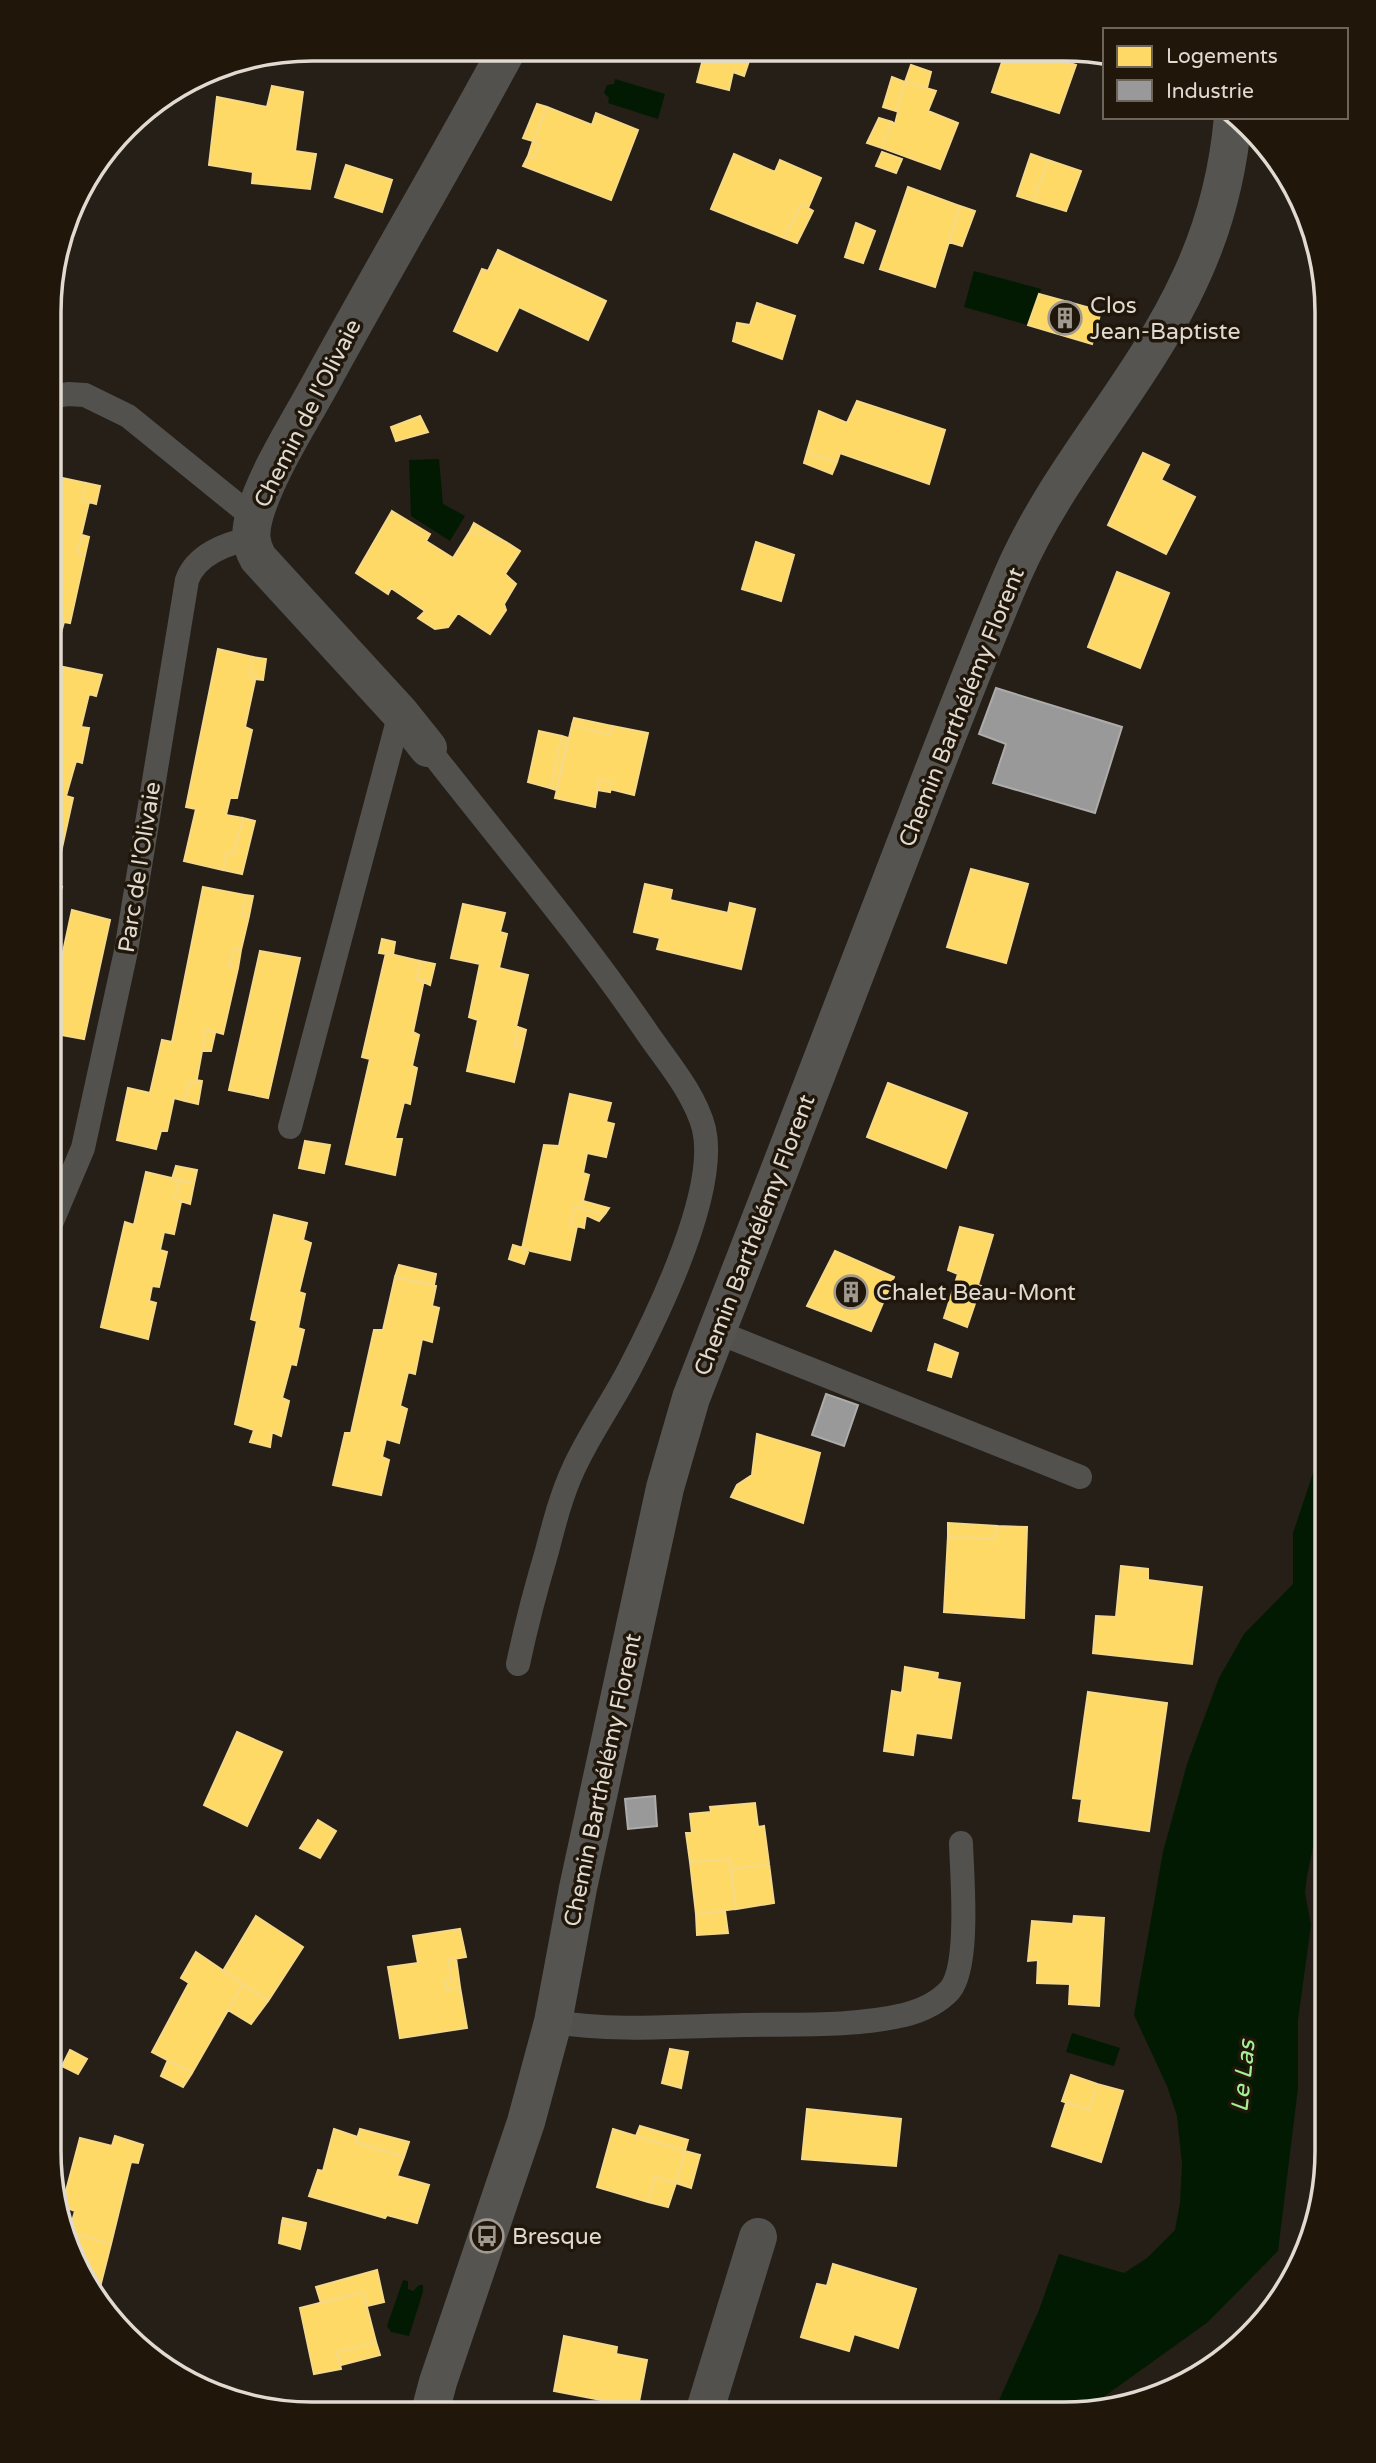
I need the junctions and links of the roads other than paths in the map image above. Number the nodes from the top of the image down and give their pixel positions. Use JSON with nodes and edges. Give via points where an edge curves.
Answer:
{"nodes":[{"id":1,"x":501,"y":61,"type":"edge"},
{"id":2,"x":1232,"y":126,"type":"edge"},
{"id":3,"x":61,"y":395,"type":"edge"},
{"id":4,"x":253,"y":527,"type":"junction"},
{"id":5,"x":400,"y":713,"type":"junction"},
{"id":6,"x":428,"y":748,"type":"joint"},
{"id":7,"x":290,"y":1127,"type":"dead end"},
{"id":8,"x":61,"y":1200,"type":"edge"},
{"id":9,"x":717,"y":1332,"type":"junction"},
{"id":10,"x":1080,"y":1477,"type":"dead end"},
{"id":11,"x":518,"y":1664,"type":"dead end"},
{"id":12,"x":961,"y":1843,"type":"dead end"},
{"id":13,"x":553,"y":2022,"type":"junction"},
{"id":14,"x":758,"y":2236,"type":"dead end"},
{"id":15,"x":433,"y":2402,"type":"edge"},
{"id":16,"x":707,"y":2402,"type":"edge"}],
"edges":[{"from":1,"to":4,"type":"street","name":"Chemin de l'Olivaie","via":[[272,474]]},
{"from":2,"to":9,"type":"street","name":"Chemin Barthélémy Florent","via":[[1219,199],[1194,270],[1152,348],[1053,499],[1013,574]]},
{"from":3,"to":4,"type":"lane","via":[[85,395],[128,416],[244,510]]},
{"from":4,"to":5,"type":"street","name":"Chemin de l'Olivaie","via":[[258,558]]},
{"from":4,"to":8,"type":"lane","name":"Parc de l'Olivaie","via":[[197,562],[187,580],[124,963],[83,1148]]},
{"from":5,"to":6,"type":"street","name":"Chemin de l'Olivaie"},
{"from":5,"to":7,"type":"lane"},
{"from":6,"to":11,"type":"lane","via":[[600,965],[683,1085],[704,1129],[707,1153],[699,1202],[682,1254],[629,1369],[572,1472]]},
{"from":9,"to":10,"type":"lane"},
{"from":9,"to":13,"type":"street","name":"Chemin Barthélémy Florent","via":[[691,1398],[665,1488]]},
{"from":12,"to":13,"type":"lane","via":[[960,1967],[950,1989],[923,2008],[843,2023],[601,2028]]},
{"from":13,"to":15,"type":"street","name":"Chemin Barthélémy Florent","via":[[526,2122]]},
{"from":14,"to":16,"type":"street"}]}
